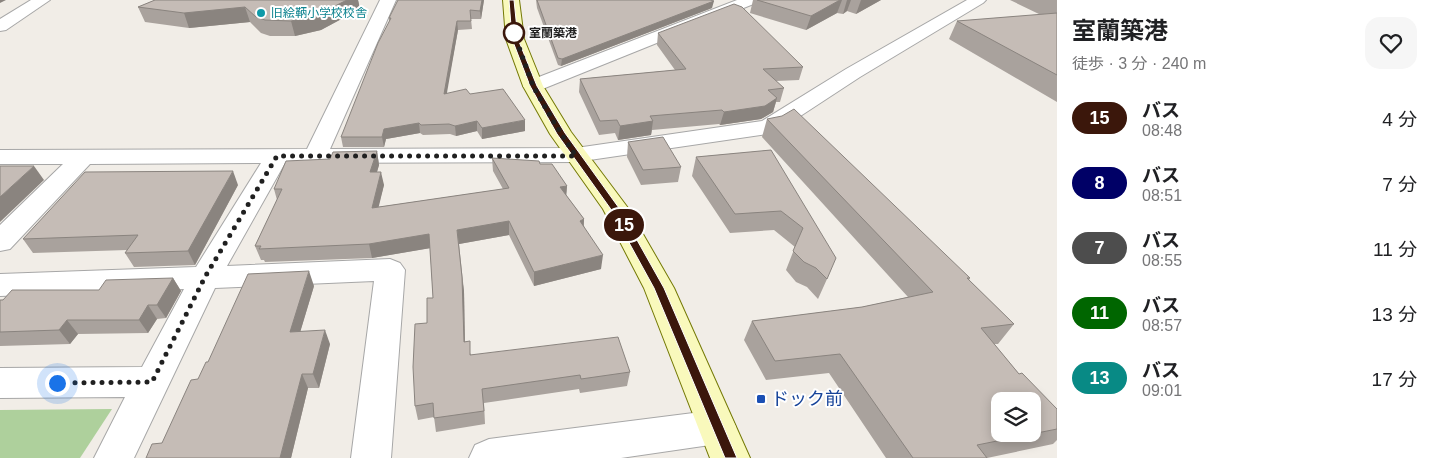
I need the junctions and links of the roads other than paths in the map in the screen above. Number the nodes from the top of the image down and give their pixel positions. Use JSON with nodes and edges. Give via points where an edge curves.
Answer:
{"nodes":[{"id":1,"x":42,"y":0,"type":"edge"},
{"id":2,"x":388,"y":0,"type":"edge"},
{"id":3,"x":512,"y":0,"type":"edge"},
{"id":4,"x":751,"y":0,"type":"edge"},
{"id":5,"x":978,"y":0,"type":"edge"},
{"id":6,"x":0,"y":26,"type":"edge"},
{"id":7,"x":533,"y":86,"type":"junction"},
{"id":8,"x":0,"y":156,"type":"edge"},
{"id":9,"x":84,"y":156,"type":"junction"},
{"id":10,"x":277,"y":156,"type":"junction"},
{"id":11,"x":576,"y":156,"type":"junction"},
{"id":12,"x":315,"y":157,"type":"junction"},
{"id":13,"x":0,"y":242,"type":"edge"},
{"id":14,"x":205,"y":277,"type":"junction"},
{"id":15,"x":0,"y":285,"type":"edge"},
{"id":16,"x":152,"y":382,"type":"junction"},
{"id":17,"x":0,"y":383,"type":"edge"},
{"id":18,"x":724,"y":442,"type":"edge"},
{"id":19,"x":114,"y":458,"type":"edge"},
{"id":20,"x":371,"y":458,"type":"edge"},
{"id":21,"x":490,"y":458,"type":"edge"}],
"edges":[{"from":1,"to":6,"type":"street"},
{"from":2,"to":12,"type":"street"},
{"from":3,"to":7,"type":"main road","via":[[515,39]]},
{"from":4,"to":7,"type":"street"},
{"from":5,"to":11,"type":"street","via":[[768,127]]},
{"from":7,"to":11,"type":"main road"},
{"from":8,"to":9,"type":"street"},
{"from":9,"to":10,"type":"street"},
{"from":9,"to":13,"type":"street"},
{"from":10,"to":12,"type":"street"},
{"from":10,"to":14,"type":"street"},
{"from":11,"to":12,"type":"street"},
{"from":11,"to":18,"type":"main road","via":[[615,208],[659,288]]},
{"from":14,"to":15,"type":"street"},
{"from":14,"to":16,"type":"street"},
{"from":14,"to":20,"type":"street","via":[[390,270]]},
{"from":16,"to":17,"type":"street"},
{"from":16,"to":19,"type":"street"},
{"from":18,"to":21,"type":"street"}]}
